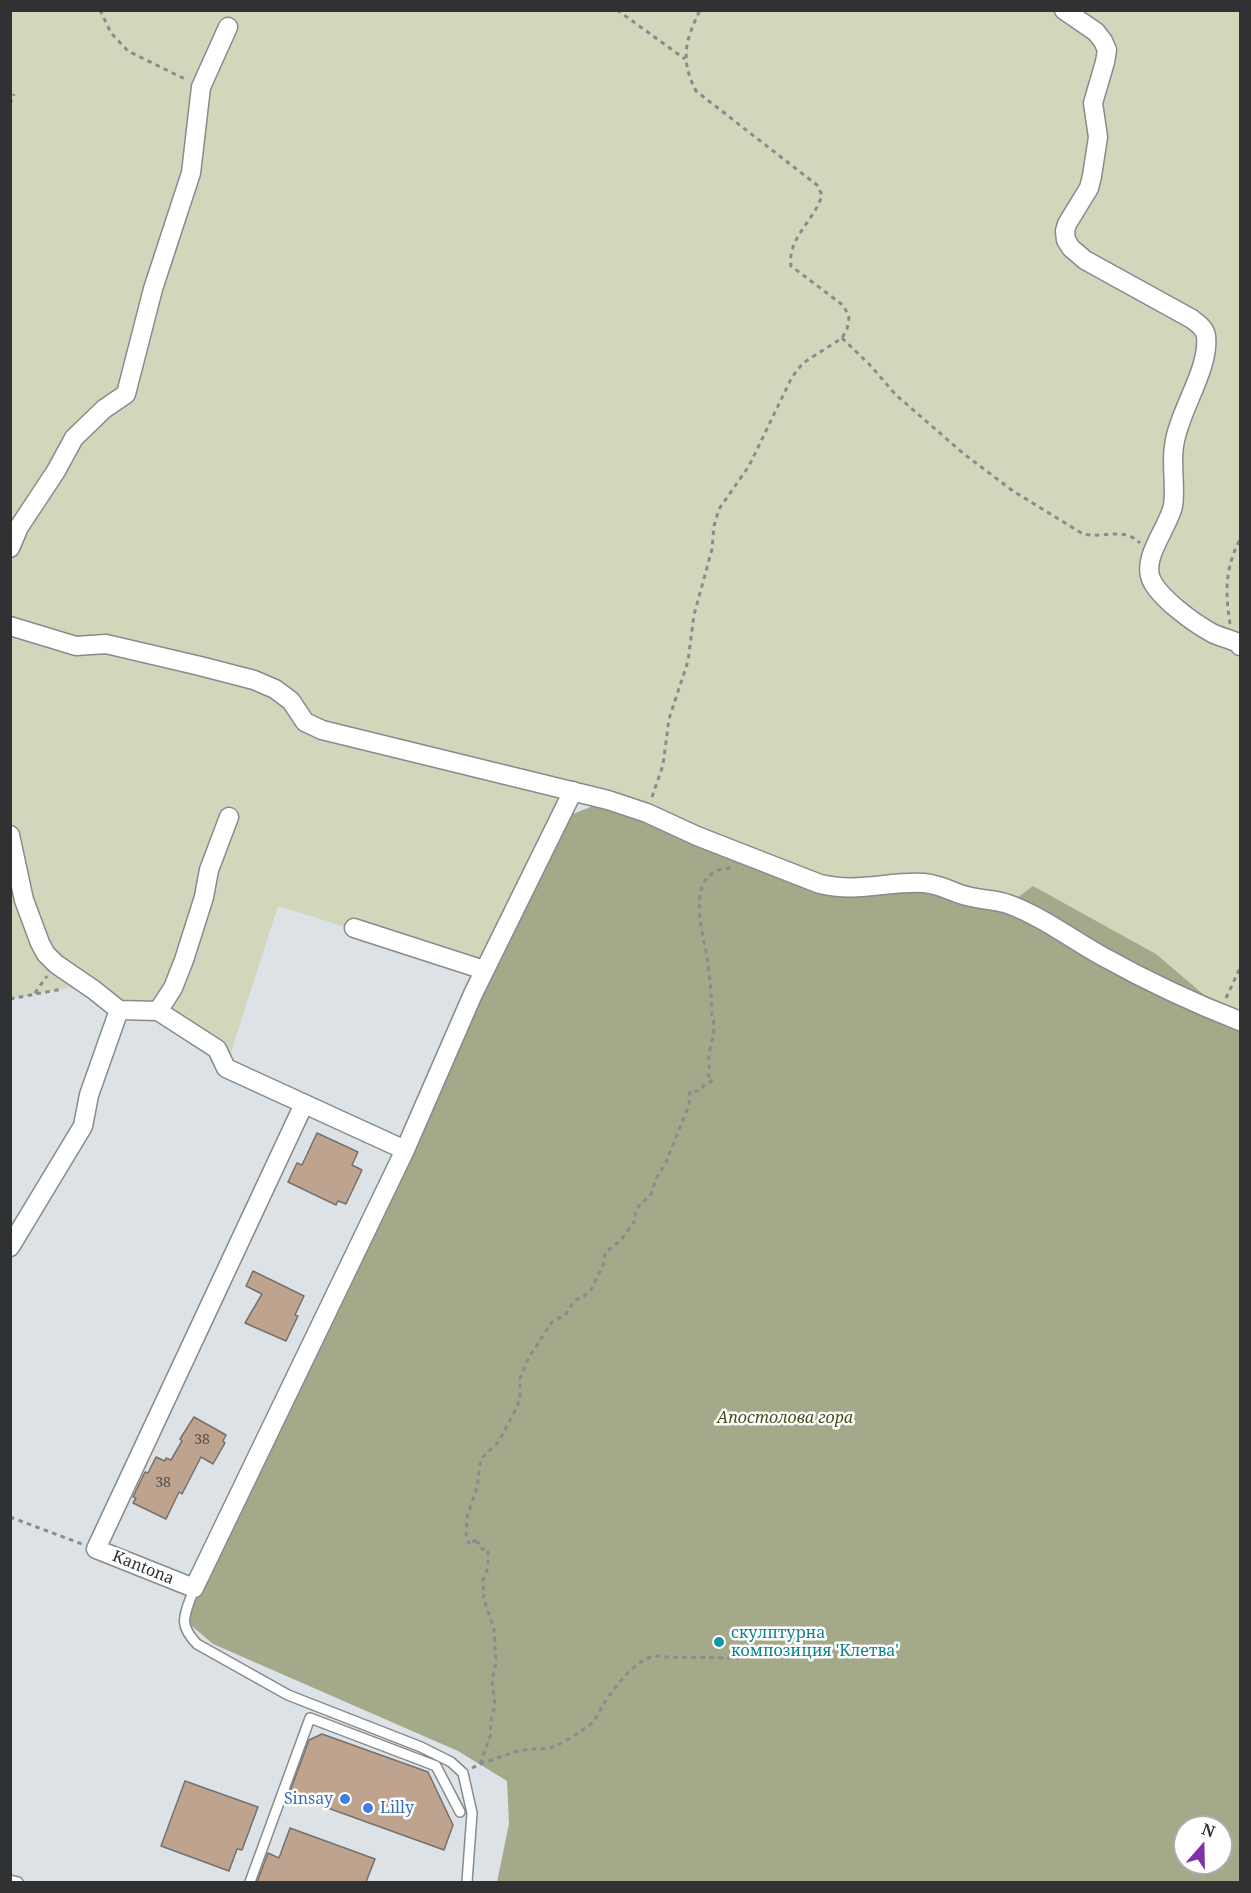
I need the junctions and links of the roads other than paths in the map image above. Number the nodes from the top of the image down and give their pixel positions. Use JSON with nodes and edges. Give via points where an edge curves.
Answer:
{"nodes":[{"id":1,"x":1064,"y":10,"type":"edge"},
{"id":2,"x":228,"y":27,"type":"dead end"},
{"id":3,"x":10,"y":548,"type":"edge"},
{"id":4,"x":10,"y":626,"type":"edge"},
{"id":5,"x":1237,"y":644,"type":"edge"},
{"id":6,"x":573,"y":791,"type":"junction"},
{"id":7,"x":229,"y":817,"type":"dead end"},
{"id":8,"x":10,"y":835,"type":"edge"},
{"id":9,"x":354,"y":928,"type":"dead end"},
{"id":10,"x":484,"y":970,"type":"junction"},
{"id":11,"x":119,"y":1010,"type":"junction"},
{"id":12,"x":158,"y":1011,"type":"junction"},
{"id":13,"x":1240,"y":1022,"type":"edge"},
{"id":14,"x":304,"y":1104,"type":"junction"},
{"id":15,"x":405,"y":1150,"type":"junction"},
{"id":16,"x":10,"y":1247,"type":"edge"},
{"id":17,"x":194,"y":1588,"type":"junction"},
{"id":18,"x":460,"y":1812,"type":"dead end"},
{"id":19,"x":10,"y":1880,"type":"edge"},
{"id":20,"x":18,"y":1882,"type":"edge"},
{"id":21,"x":250,"y":1882,"type":"edge"},
{"id":22,"x":467,"y":1882,"type":"edge"}],
"edges":[{"from":1,"to":5,"type":"street","via":[[1096,32],[1107,50],[1093,103],[1098,137],[1092,176],[1067,225],[1066,240],[1085,260],[1192,319],[1206,336],[1199,373],[1174,445],[1173,504],[1151,555],[1150,578],[1160,592],[1195,622]]},
{"from":2,"to":3,"type":"street","via":[[201,87],[191,173],[153,289],[126,394],[74,438]]},
{"from":4,"to":6,"type":"street","via":[[76,646],[106,644],[254,680],[275,689],[291,701],[305,722],[322,730]]},
{"from":6,"to":10,"type":"street","name":"Kantona"},
{"from":6,"to":13,"type":"street","via":[[646,813],[820,884],[838,888],[925,883],[1009,904],[1102,956]]},
{"from":7,"to":12,"type":"street","via":[[209,870],[184,960]]},
{"from":8,"to":11,"type":"street","via":[[24,900],[46,954]]},
{"from":9,"to":10,"type":"street"},
{"from":10,"to":15,"type":"street","name":"Kantona"},
{"from":11,"to":12,"type":"street"},
{"from":11,"to":16,"type":"street","via":[[88,1095],[83,1126]]},
{"from":12,"to":14,"type":"street","via":[[217,1049],[226,1068]]},
{"from":14,"to":15,"type":"street"},
{"from":14,"to":17,"type":"street","name":"Kantona","via":[[96,1549]]},
{"from":15,"to":17,"type":"street","name":"Kantona"},
{"from":17,"to":22,"type":"lane","via":[[183,1621],[188,1635],[197,1644],[288,1695],[421,1747],[451,1762],[463,1773],[472,1813]]},
{"from":18,"to":21,"type":"lane","via":[[436,1766],[310,1718]]},
{"from":19,"to":20,"type":"lane"}]}
